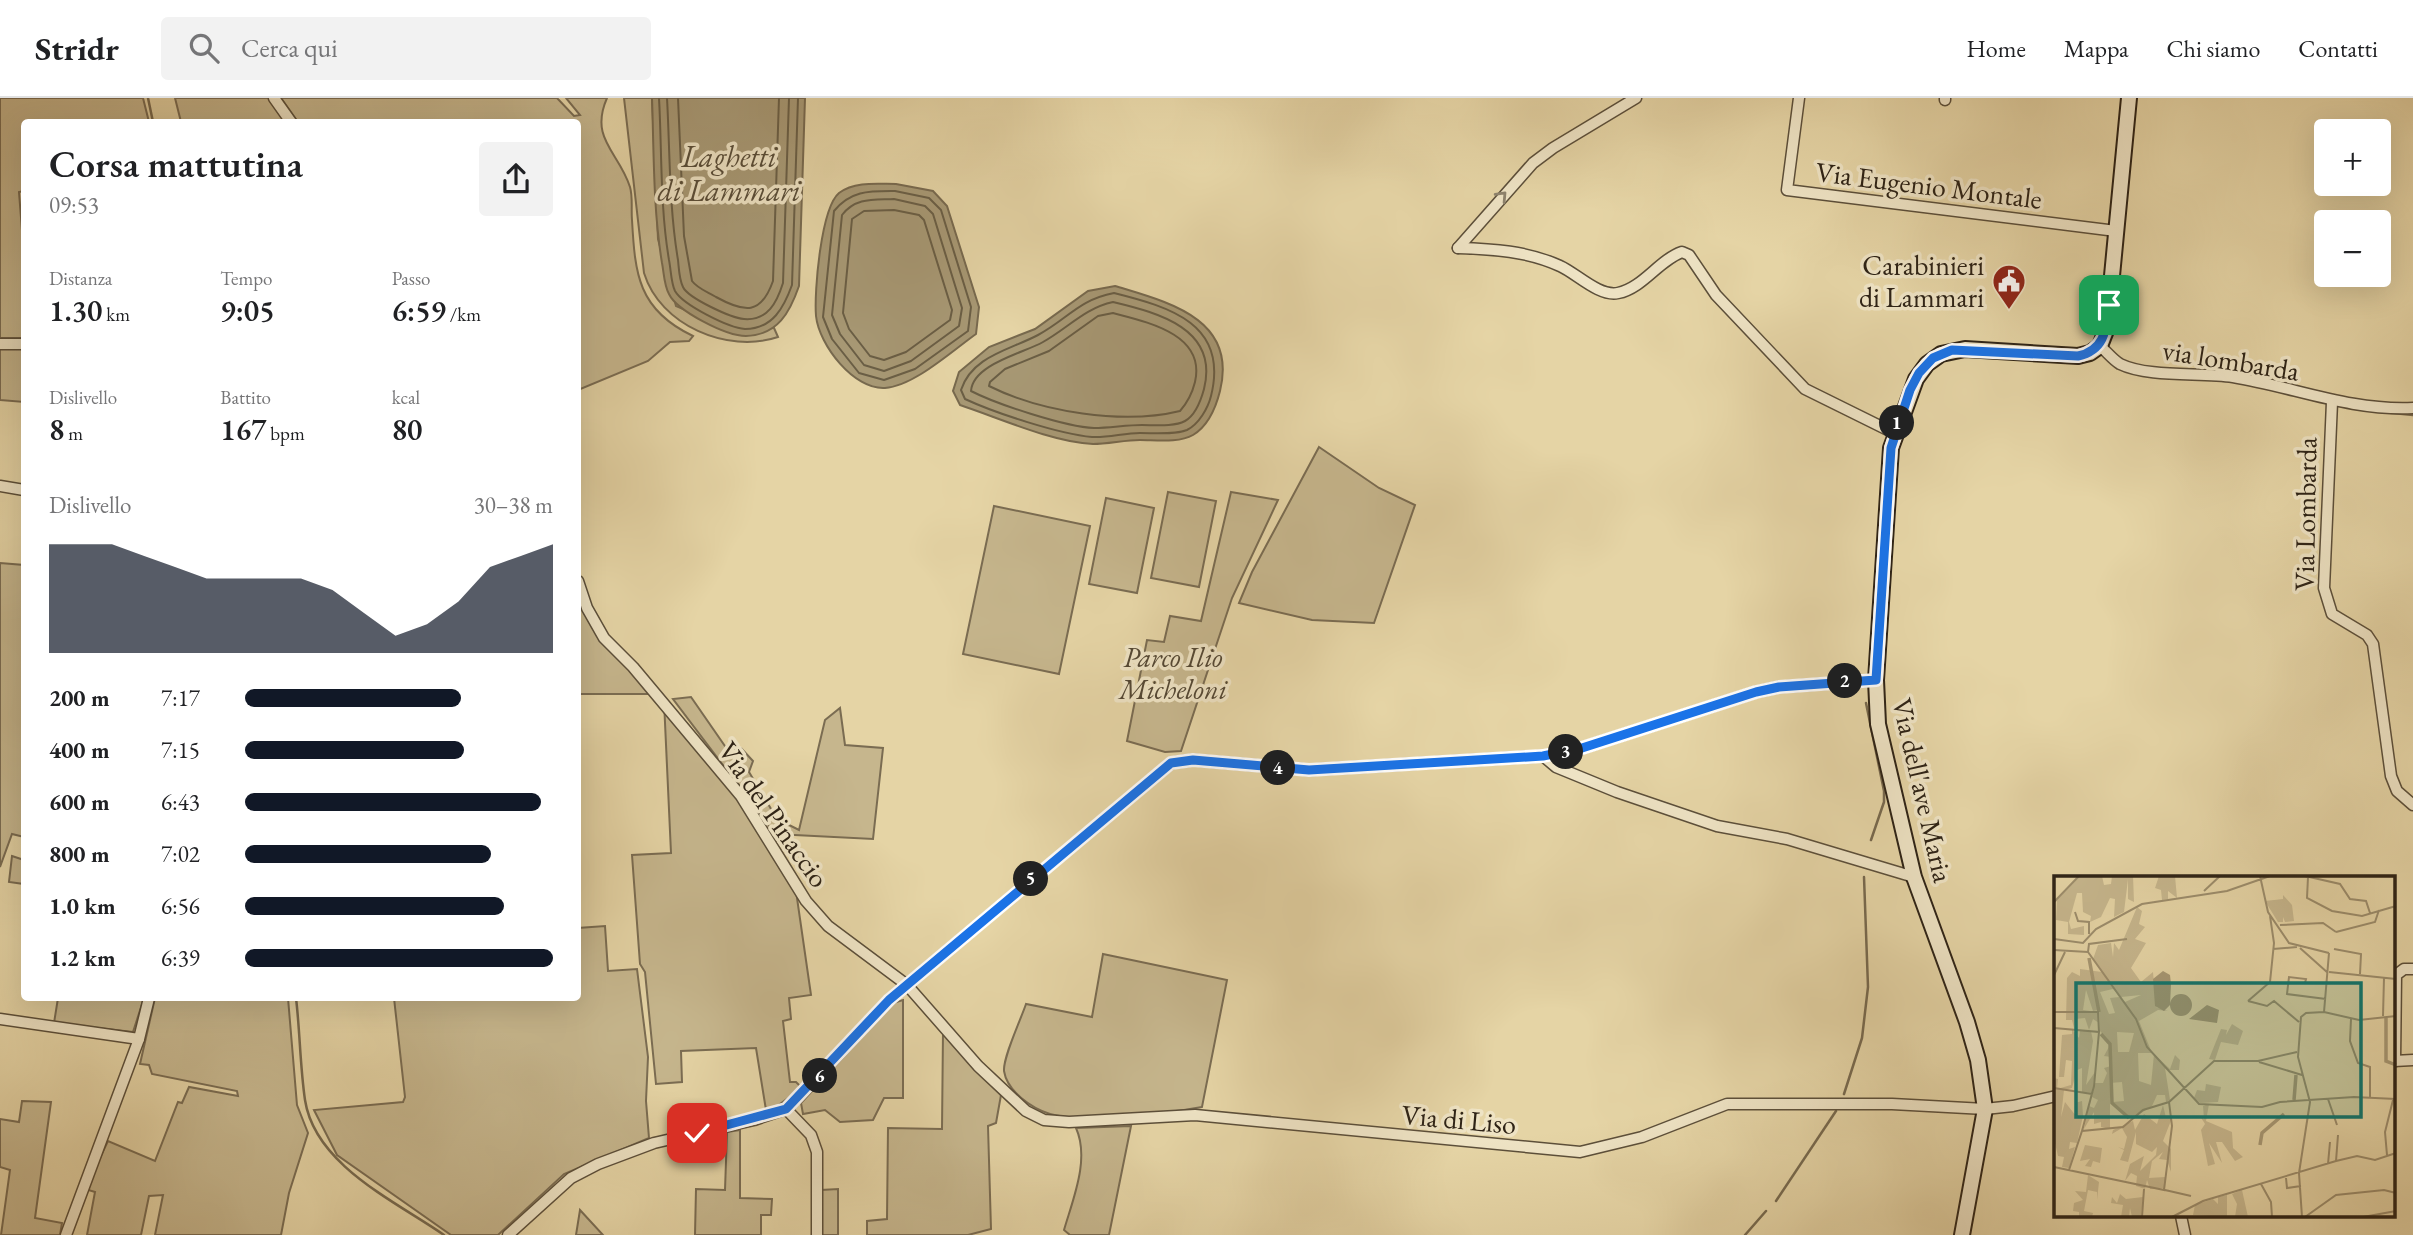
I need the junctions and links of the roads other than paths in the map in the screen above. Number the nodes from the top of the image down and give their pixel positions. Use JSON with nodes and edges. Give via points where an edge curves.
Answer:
{"nodes":[{"id":1,"x":274,"y":98,"type":"edge"},
{"id":2,"x":1636,"y":98,"type":"edge"},
{"id":3,"x":1798,"y":98,"type":"edge"},
{"id":4,"x":2129,"y":98,"type":"edge"},
{"id":5,"x":289,"y":119,"type":"edge"},
{"id":6,"x":2116,"y":231,"type":"junction"},
{"id":7,"x":0,"y":344,"type":"edge"},
{"id":8,"x":21,"y":344,"type":"edge"},
{"id":9,"x":2100,"y":346,"type":"junction"},
{"id":10,"x":2332,"y":402,"type":"junction"},
{"id":11,"x":2413,"y":408,"type":"edge"},
{"id":12,"x":1894,"y":433,"type":"junction"},
{"id":13,"x":0,"y":486,"type":"edge"},
{"id":14,"x":21,"y":490,"type":"edge"},
{"id":15,"x":581,"y":590,"type":"edge"},
{"id":16,"x":1876,"y":680,"type":"junction"},
{"id":17,"x":1543,"y":756,"type":"junction"},
{"id":18,"x":2413,"y":805,"type":"edge"},
{"id":19,"x":1914,"y":877,"type":"junction"},
{"id":20,"x":2413,"y":969,"type":"edge"},
{"id":21,"x":2396,"y":975,"type":"edge"},
{"id":22,"x":906,"y":985,"type":"junction"},
{"id":23,"x":148,"y":1001,"type":"edge"},
{"id":24,"x":0,"y":1019,"type":"edge"},
{"id":25,"x":139,"y":1040,"type":"junction"},
{"id":26,"x":2054,"y":1097,"type":"edge"},
{"id":27,"x":786,"y":1109,"type":"junction"},
{"id":28,"x":1985,"y":1109,"type":"junction"},
{"id":29,"x":2181,"y":1218,"type":"edge"},
{"id":30,"x":66,"y":1235,"type":"edge"},
{"id":31,"x":508,"y":1235,"type":"edge"},
{"id":32,"x":817,"y":1235,"type":"edge"},
{"id":33,"x":1962,"y":1235,"type":"edge"},
{"id":34,"x":2185,"y":1235,"type":"edge"}],
"edges":[{"from":1,"to":5,"type":"street"},
{"from":12,"to":2,"type":"street","one_way":true,"via":[[1805,389],[1682,252],[1618,293],[1606,292],[1547,262],[1502,250],[1458,248],[1533,163]]},
{"from":3,"to":6,"type":"street","name":"Via Eugenio Montale","via":[[1787,190]]},
{"from":4,"to":6,"type":"street"},
{"from":6,"to":9,"type":"street","via":[[2107,328]]},
{"from":7,"to":8,"type":"street"},
{"from":9,"to":10,"type":"street","name":"via lombarda","via":[[2120,363],[2231,377]]},
{"from":9,"to":12,"type":"street","name":"Via dell'ave Maria","via":[[2078,356],[1965,349],[1941,354],[1919,373]]},
{"from":10,"to":11,"type":"street","name":"via lombarda"},
{"from":10,"to":18,"type":"street","name":"Via Lombarda","via":[[2323,588],[2332,614],[2367,635],[2373,644],[2391,776],[2397,791]]},
{"from":12,"to":16,"type":"street","name":"Via dell'ave Maria"},
{"from":13,"to":14,"type":"street"},
{"from":15,"to":22,"type":"street","name":"Via del Pinaccio","via":[[604,638],[741,796],[806,901],[828,926]]},
{"from":16,"to":17,"type":"street","via":[[1756,692],[1582,748]]},
{"from":16,"to":19,"type":"street","name":"Via dell'ave Maria","via":[[1883,749]]},
{"from":17,"to":19,"type":"street","via":[[1556,767],[1617,792],[1717,826],[1787,839]]},
{"from":17,"to":22,"type":"street","via":[[1309,770],[1185,760],[1161,768]]},
{"from":19,"to":28,"type":"street","name":"Via dell'ave Maria","via":[[1968,1022]]},
{"from":20,"to":21,"type":"street"},
{"from":22,"to":27,"type":"street"},
{"from":22,"to":28,"type":"street","name":"Via di Liso","via":[[1010,1098],[1044,1120],[1195,1115],[1580,1152],[1642,1137],[1727,1104]]},
{"from":23,"to":25,"type":"street"},
{"from":24,"to":25,"type":"street"},
{"from":25,"to":30,"type":"street"},
{"from":26,"to":28,"type":"street","name":"Via di Liso"},
{"from":27,"to":31,"type":"street","via":[[654,1143],[598,1164],[571,1178]]},
{"from":27,"to":32,"type":"street","via":[[811,1135],[817,1152]]},
{"from":28,"to":33,"type":"street","name":"Via dell'ave Maria"},
{"from":29,"to":34,"type":"street"}]}
